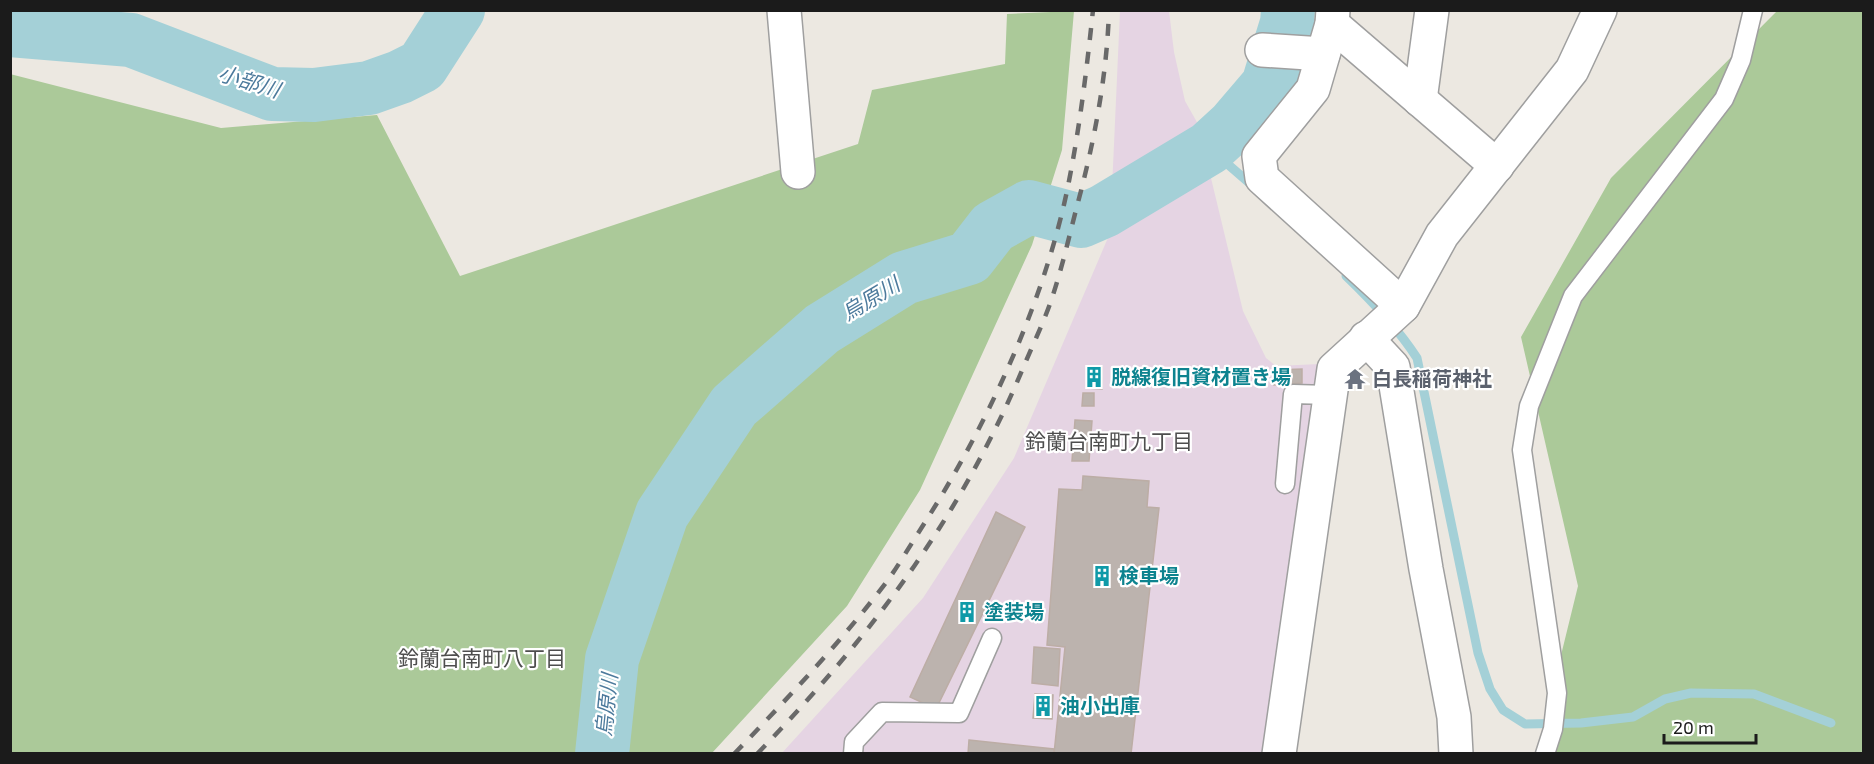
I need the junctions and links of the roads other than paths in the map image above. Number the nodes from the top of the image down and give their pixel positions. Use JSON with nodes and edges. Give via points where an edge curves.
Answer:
{"nodes":[{"id":1,"x":784,"y":10,"type":"edge"},
{"id":2,"x":1432,"y":10,"type":"edge"},
{"id":3,"x":1600,"y":10,"type":"edge"},
{"id":4,"x":1753,"y":10,"type":"edge"},
{"id":5,"x":1325,"y":35,"type":"edge"},
{"id":6,"x":1262,"y":50,"type":"dead end"},
{"id":7,"x":1420,"y":100,"type":"junction"},
{"id":8,"x":1497,"y":165,"type":"junction"},
{"id":9,"x":798,"y":172,"type":"dead end"},
{"id":10,"x":1403,"y":306,"type":"junction"},
{"id":11,"x":1366,"y":338,"type":"junction"},
{"id":12,"x":1330,"y":395,"type":"junction"},
{"id":13,"x":1285,"y":484,"type":"dead end"},
{"id":14,"x":992,"y":638,"type":"dead end"},
{"id":15,"x":852,"y":753,"type":"edge"},
{"id":16,"x":1279,"y":753,"type":"edge"},
{"id":17,"x":1456,"y":753,"type":"edge"},
{"id":18,"x":1545,"y":753,"type":"edge"}],
"edges":[{"from":1,"to":9,"type":"street"},
{"from":2,"to":7,"type":"street"},
{"from":3,"to":8,"type":"street","via":[[1572,70]]},
{"from":4,"to":18,"type":"lane","via":[[1741,60],[1724,99],[1573,296],[1529,406],[1522,450],[1557,693],[1553,729]]},
{"from":5,"to":6,"type":"street"},
{"from":5,"to":7,"type":"street"},
{"from":5,"to":10,"type":"street","via":[[1313,89],[1259,156],[1262,178]]},
{"from":7,"to":8,"type":"street"},
{"from":8,"to":10,"type":"street","via":[[1442,235]]},
{"from":10,"to":11,"type":"street"},
{"from":11,"to":12,"type":"street","via":[[1334,369]]},
{"from":11,"to":17,"type":"street","via":[[1393,367],[1454,717]]},
{"from":12,"to":13,"type":"lane","via":[[1293,394]]},
{"from":12,"to":16,"type":"street"},
{"from":14,"to":15,"type":"lane","via":[[959,714],[882,712],[854,742]]}]}
